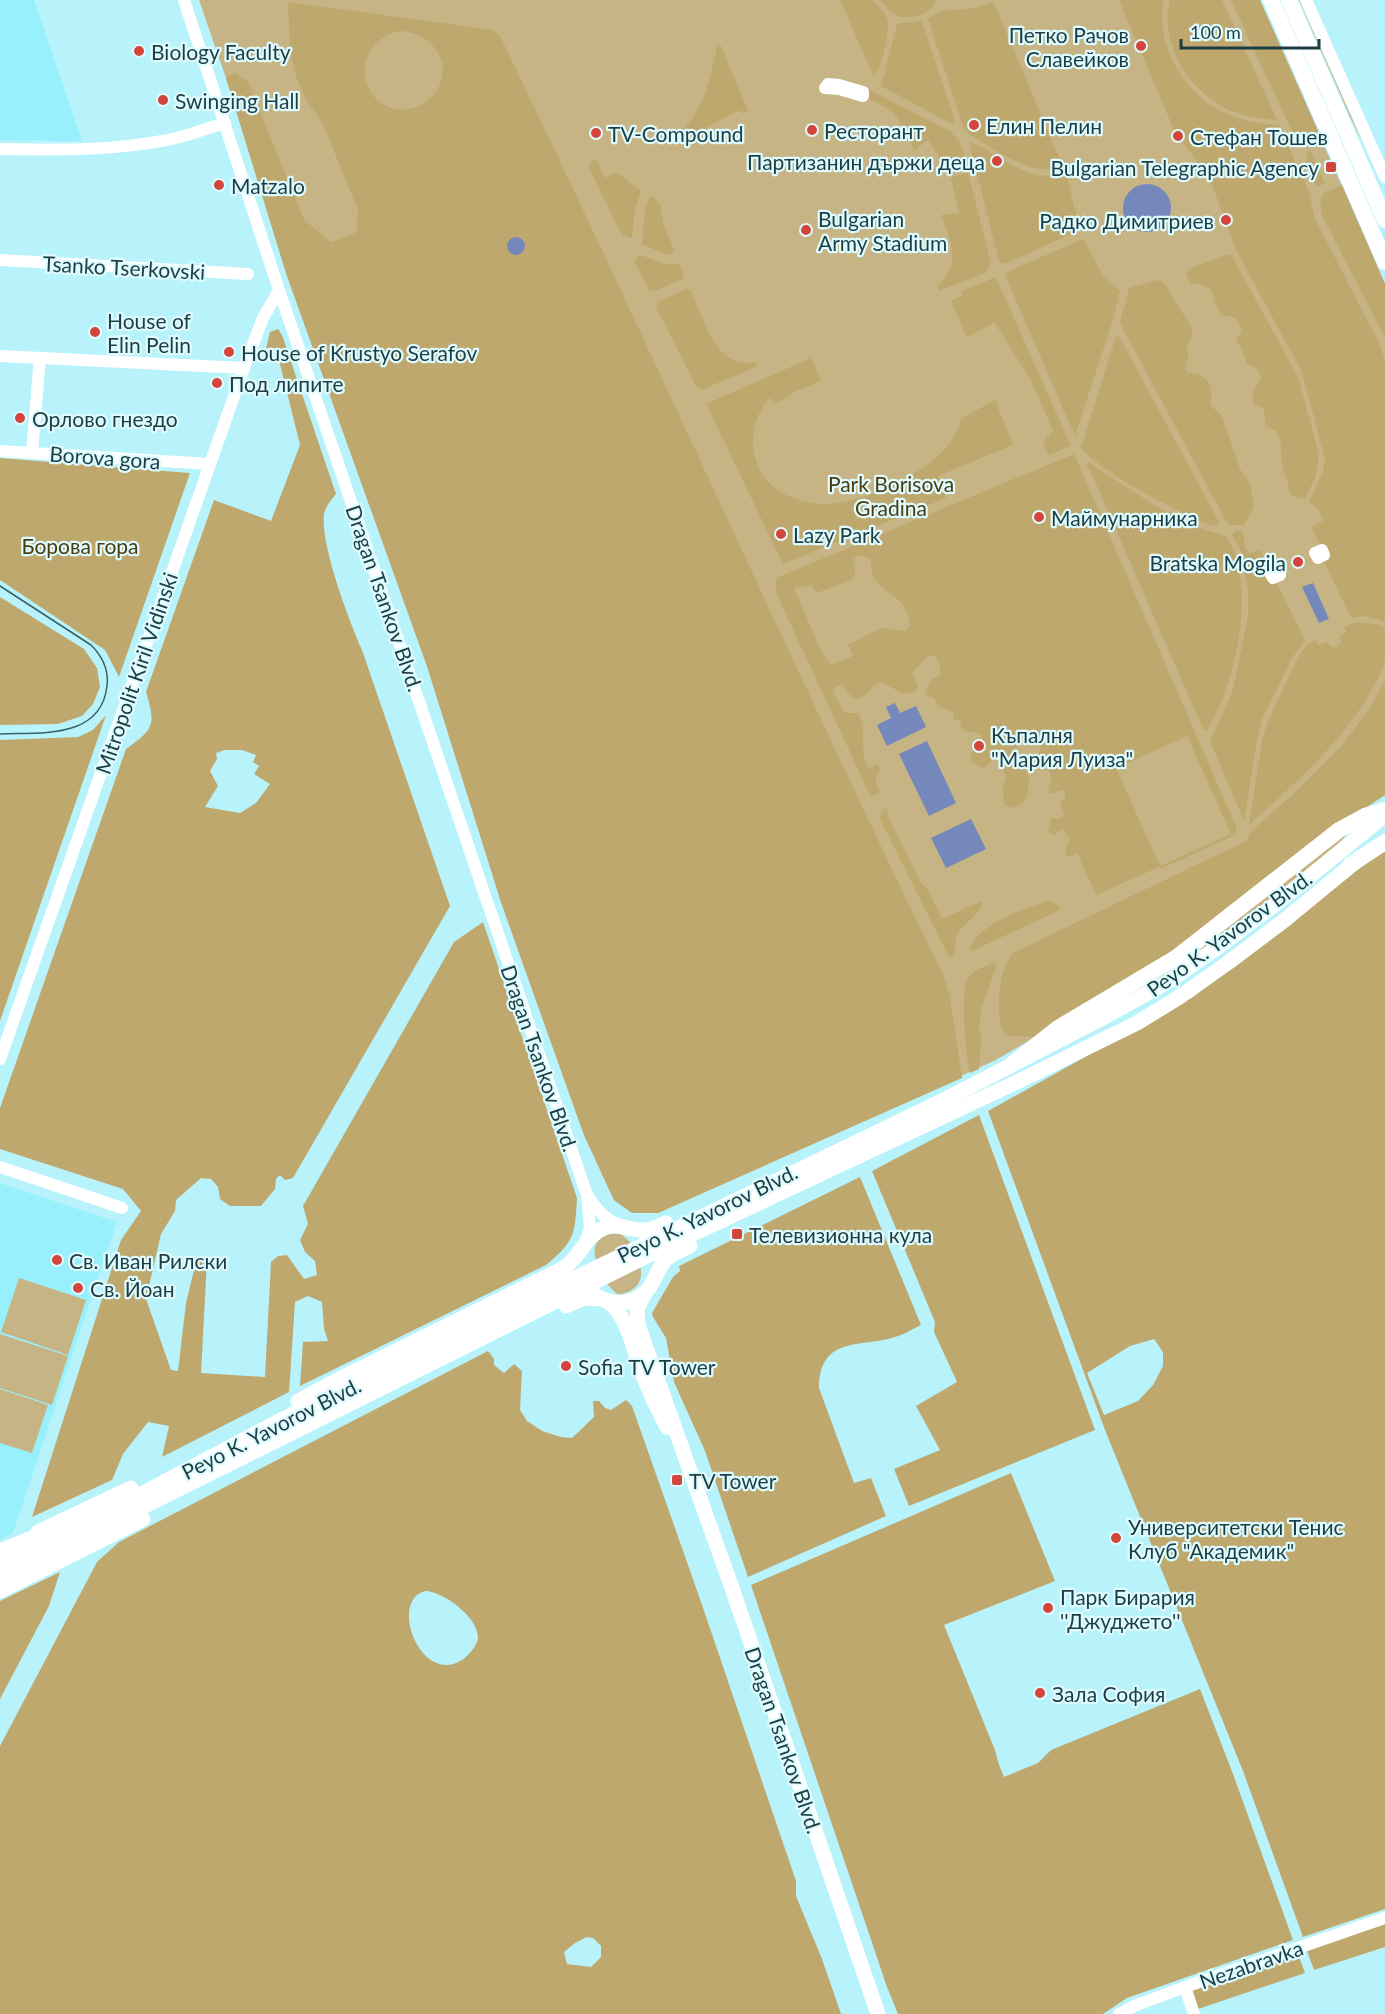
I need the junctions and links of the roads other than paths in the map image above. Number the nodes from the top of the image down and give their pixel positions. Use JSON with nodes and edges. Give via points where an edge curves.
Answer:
{"nodes":[{"id":1,"x":184,"y":0,"type":"edge"},
{"id":2,"x":1271,"y":0,"type":"edge"},
{"id":3,"x":1290,"y":0,"type":"edge"},
{"id":4,"x":1306,"y":0,"type":"edge"},
{"id":5,"x":225,"y":123,"type":"junction"},
{"id":6,"x":0,"y":149,"type":"edge"},
{"id":7,"x":1385,"y":177,"type":"edge"},
{"id":8,"x":1385,"y":220,"type":"edge"},
{"id":9,"x":0,"y":260,"type":"edge"},
{"id":10,"x":1385,"y":262,"type":"edge"},
{"id":11,"x":248,"y":274,"type":"dead end"},
{"id":12,"x":279,"y":290,"type":"junction"},
{"id":13,"x":0,"y":356,"type":"edge"},
{"id":14,"x":40,"y":358,"type":"junction"},
{"id":15,"x":244,"y":368,"type":"junction"},
{"id":16,"x":0,"y":451,"type":"edge"},
{"id":17,"x":32,"y":453,"type":"junction"},
{"id":18,"x":210,"y":464,"type":"junction"},
{"id":19,"x":1385,"y":813,"type":"edge"},
{"id":20,"x":1385,"y":836,"type":"edge"},
{"id":21,"x":1385,"y":842,"type":"edge"},
{"id":22,"x":1350,"y":865,"type":"junction"},
{"id":23,"x":0,"y":1059,"type":"edge"},
{"id":24,"x":1011,"y":1065,"type":"junction"},
{"id":25,"x":951,"y":1105,"type":"junction"},
{"id":26,"x":0,"y":1167,"type":"edge"},
{"id":27,"x":587,"y":1195,"type":"junction"},
{"id":28,"x":122,"y":1208,"type":"dead end"},
{"id":29,"x":634,"y":1230,"type":"junction"},
{"id":30,"x":583,"y":1247,"type":"junction"},
{"id":31,"x":650,"y":1286,"type":"junction"},
{"id":32,"x":599,"y":1297,"type":"junction"},
{"id":33,"x":217,"y":1447,"type":"junction"},
{"id":34,"x":688,"y":1466,"type":"junction"},
{"id":35,"x":230,"y":1473,"type":"junction"},
{"id":36,"x":137,"y":1504,"type":"junction"},
{"id":37,"x":0,"y":1550,"type":"edge"},
{"id":38,"x":0,"y":1566,"type":"edge"},
{"id":39,"x":4,"y":1585,"type":"edge"},
{"id":40,"x":1385,"y":1918,"type":"edge"},
{"id":41,"x":1185,"y":1987,"type":"junction"},
{"id":42,"x":878,"y":2014,"type":"edge"},
{"id":43,"x":1119,"y":2014,"type":"edge"},
{"id":44,"x":1194,"y":2014,"type":"edge"}],
"edges":[{"from":1,"to":5,"type":"street","name":"Dragan Tsankov Blvd."},
{"from":2,"to":10,"type":"highway"},
{"from":3,"to":8,"type":"highway"},
{"from":4,"to":7,"type":"street"},
{"from":5,"to":6,"type":"street","via":[[173,138],[128,145],[68,150]]},
{"from":5,"to":12,"type":"street","name":"Dragan Tsankov Blvd."},
{"from":9,"to":11,"type":"street","name":"Tsanko Tserkovski"},
{"from":12,"to":15,"type":"street","name":"Mitropolit Kiril Vidinski","via":[[263,318]]},
{"from":12,"to":27,"type":"street","name":"Dragan Tsankov Blvd."},
{"from":13,"to":14,"type":"street"},
{"from":14,"to":15,"type":"street"},
{"from":14,"to":17,"type":"street"},
{"from":15,"to":18,"type":"street","name":"Mitropolit Kiril Vidinski"},
{"from":16,"to":17,"type":"street","name":"Borova gora"},
{"from":17,"to":18,"type":"street","name":"Borova gora"},
{"from":18,"to":23,"type":"street","name":"Mitropolit Kiril Vidinski"},
{"from":19,"to":24,"type":"main road","name":"Peyo K. Yavorov Blvd.","via":[[1277,903],[1168,981]]},
{"from":19,"to":24,"type":"highway","via":[[1365,816],[1339,830],[1176,957],[1058,1028]]},
{"from":20,"to":22,"type":"main road","name":"Peyo K. Yavorov Blvd."},
{"from":21,"to":22,"type":"highway"},
{"from":22,"to":25,"type":"main road","name":"Peyo K. Yavorov Blvd.","via":[[1286,919],[1181,996],[1137,1023]]},
{"from":24,"to":25,"type":"main road","name":"Peyo K. Yavorov Blvd."},
{"from":25,"to":29,"type":"main road","via":[[919,1105],[657,1227]]},
{"from":25,"to":31,"type":"main road","via":[[933,1128],[862,1166],[675,1253],[666,1259]]},
{"from":25,"to":36,"type":"main road","name":"Peyo K. Yavorov Blvd.","via":[[279,1421]]},
{"from":26,"to":28,"type":"street"},
{"from":27,"to":29,"type":"street","name":"Dragan Tsankov Blvd.","via":[[608,1219]]},
{"from":27,"to":30,"type":"street","name":"Dragan Tsankov Blvd.","via":[[590,1228]]},
{"from":29,"to":30,"type":"main road","via":[[612,1226],[602,1229]]},
{"from":29,"to":31,"type":"main road","via":[[652,1247],[656,1258]]},
{"from":30,"to":32,"type":"main road","via":[[579,1268],[583,1280]]},
{"from":30,"to":33,"type":"main road","via":[[568,1266],[539,1282],[341,1378]]},
{"from":31,"to":32,"type":"main road","via":[[629,1301]]},
{"from":31,"to":34,"type":"main road","name":"Dragan Tsankov Blvd.","via":[[637,1309],[638,1325]]},
{"from":32,"to":34,"type":"main road","name":"Dragan Tsankov Blvd.","via":[[613,1305],[623,1319],[657,1408]]},
{"from":32,"to":35,"type":"main road","via":[[584,1298]]},
{"from":33,"to":36,"type":"main road"},
{"from":33,"to":37,"type":"main road"},
{"from":34,"to":42,"type":"main road","name":"Dragan Tsankov Blvd."},
{"from":35,"to":36,"type":"main road"},
{"from":35,"to":39,"type":"main road"},
{"from":36,"to":37,"type":"main road"},
{"from":36,"to":38,"type":"main road","name":"Peyo K. Yavorov Blvd."},
{"from":36,"to":39,"type":"main road"},
{"from":40,"to":41,"type":"street","name":"Nezabravka"},
{"from":41,"to":43,"type":"street","name":"Nezabravka"},
{"from":41,"to":44,"type":"street"}]}
